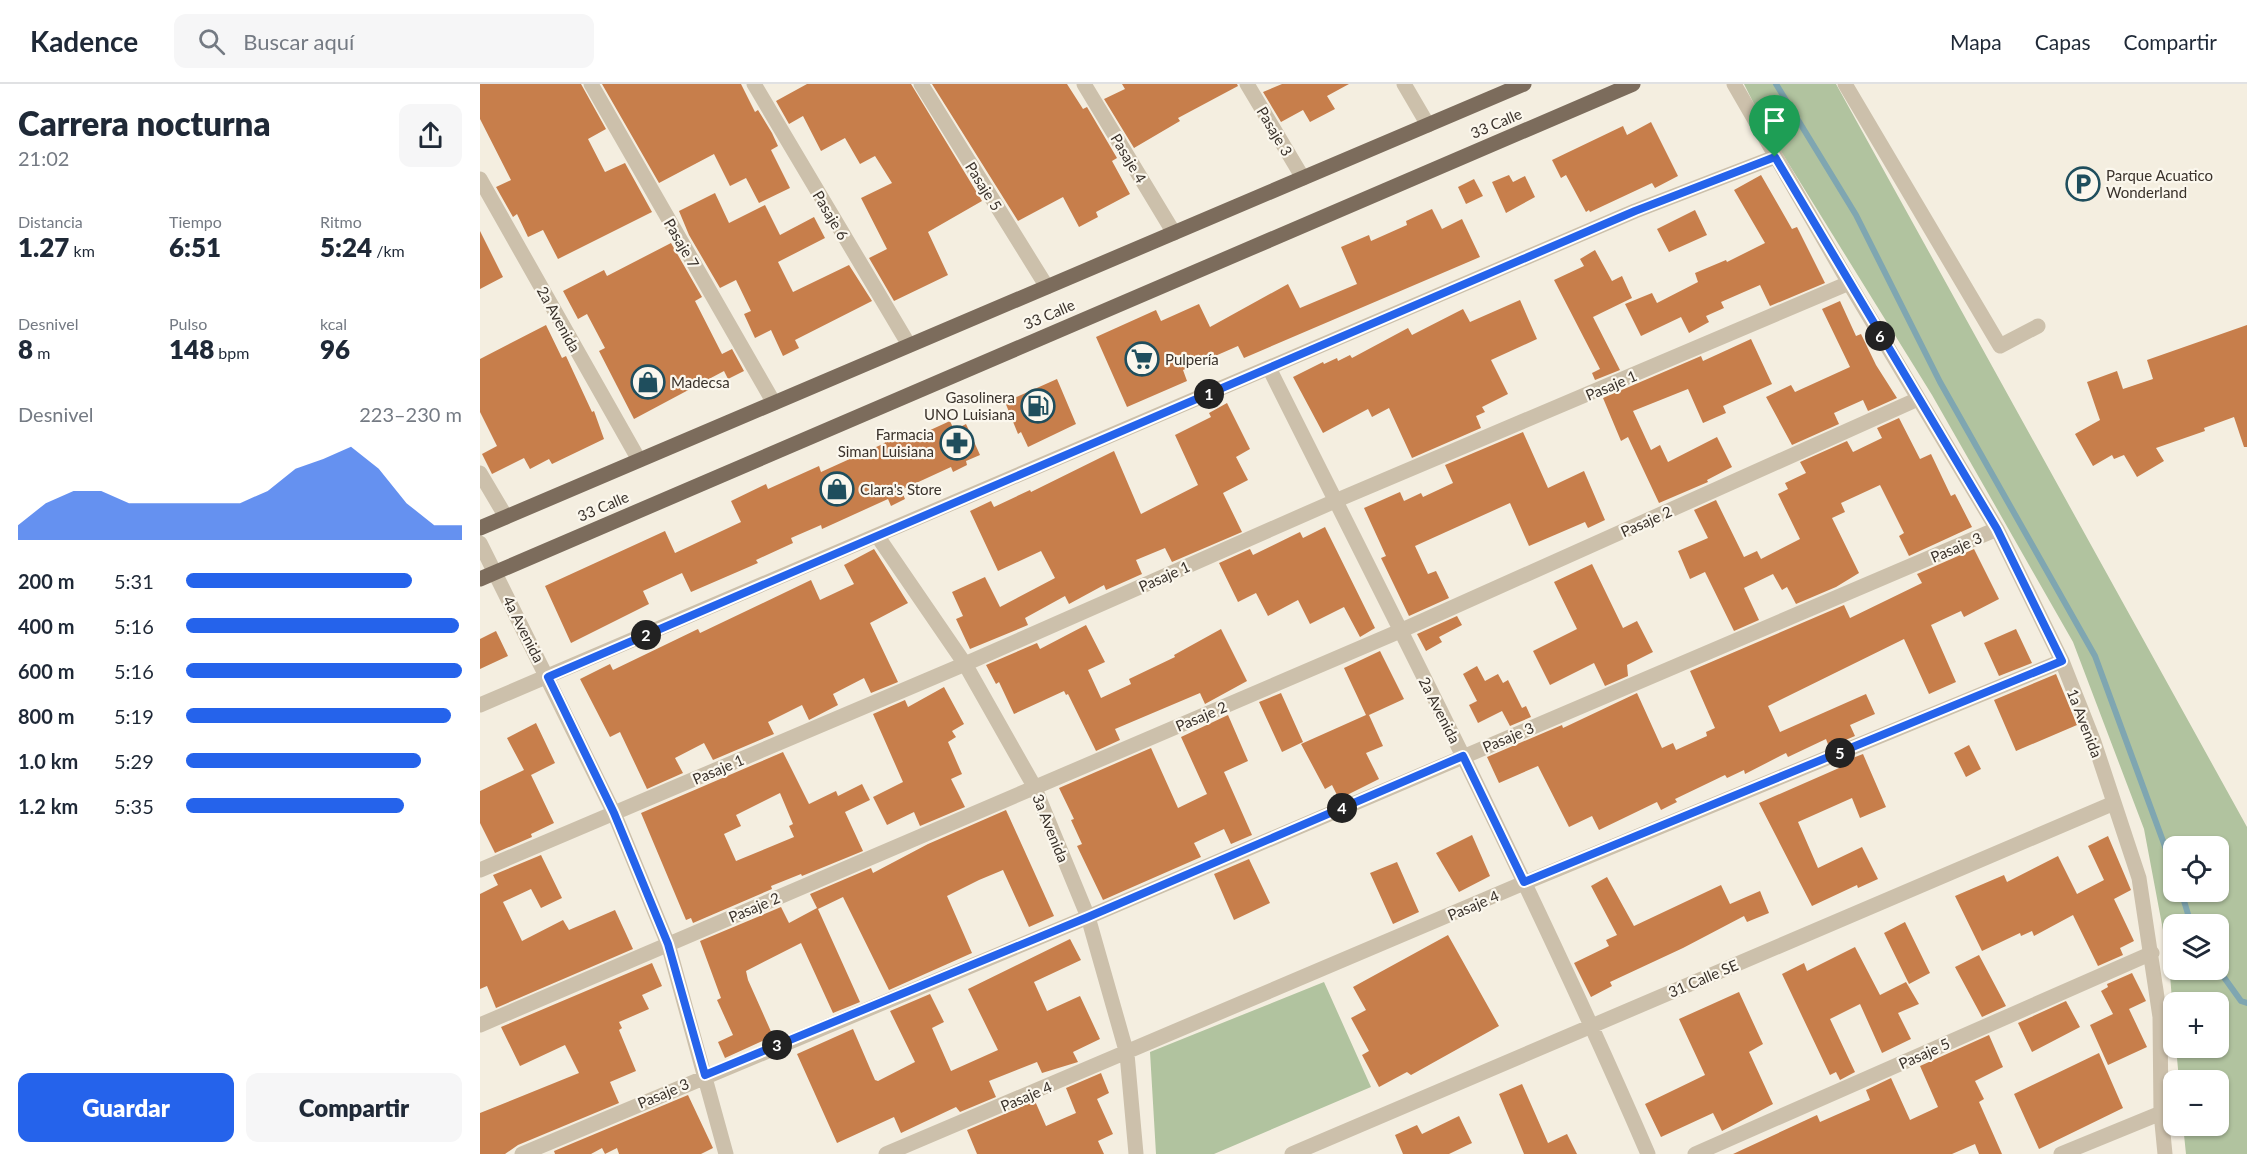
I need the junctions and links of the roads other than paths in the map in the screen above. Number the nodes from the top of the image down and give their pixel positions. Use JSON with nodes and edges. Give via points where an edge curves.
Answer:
{"nodes":[{"id":1,"x":591,"y":84,"type":"edge"},
{"id":2,"x":754,"y":84,"type":"edge"},
{"id":3,"x":921,"y":84,"type":"edge"},
{"id":4,"x":1084,"y":84,"type":"edge"},
{"id":5,"x":1247,"y":84,"type":"edge"},
{"id":6,"x":1404,"y":84,"type":"edge"},
{"id":7,"x":1524,"y":84,"type":"edge"},
{"id":8,"x":1633,"y":84,"type":"edge"},
{"id":9,"x":1734,"y":84,"type":"edge"},
{"id":10,"x":1845,"y":84,"type":"edge"},
{"id":11,"x":1428,"y":125,"type":"junction"},
{"id":12,"x":1775,"y":157,"type":"junction"},
{"id":13,"x":1303,"y":178,"type":"junction"},
{"id":14,"x":480,"y":179,"type":"edge"},
{"id":15,"x":1174,"y":233,"type":"junction"},
{"id":16,"x":1849,"y":283,"type":"junction"},
{"id":17,"x":1047,"y":287,"type":"junction"},
{"id":18,"x":2038,"y":326,"type":"dead end"},
{"id":19,"x":909,"y":345,"type":"junction"},
{"id":20,"x":1269,"y":369,"type":"junction"},
{"id":21,"x":1918,"y":399,"type":"junction"},
{"id":22,"x":774,"y":403,"type":"junction"},
{"id":23,"x":639,"y":460,"type":"junction"},
{"id":24,"x":480,"y":473,"type":"edge"},
{"id":25,"x":1335,"y":501,"type":"junction"},
{"id":26,"x":506,"y":517,"type":"junction"},
{"id":27,"x":480,"y":528,"type":"edge"},
{"id":28,"x":1997,"y":529,"type":"junction"},
{"id":29,"x":878,"y":537,"type":"junction"},
{"id":30,"x":480,"y":543,"type":"edge"},
{"id":31,"x":495,"y":572,"type":"junction"},
{"id":32,"x":480,"y":579,"type":"edge"},
{"id":33,"x":1400,"y":631,"type":"junction"},
{"id":34,"x":2062,"y":661,"type":"junction"},
{"id":35,"x":965,"y":664,"type":"junction"},
{"id":36,"x":548,"y":677,"type":"junction"},
{"id":37,"x":480,"y":705,"type":"edge"},
{"id":38,"x":1463,"y":756,"type":"junction"},
{"id":39,"x":1034,"y":786,"type":"junction"},
{"id":40,"x":2114,"y":803,"type":"junction"},
{"id":41,"x":614,"y":813,"type":"junction"},
{"id":42,"x":480,"y":870,"type":"edge"},
{"id":43,"x":1524,"y":882,"type":"junction"},
{"id":44,"x":1088,"y":917,"type":"junction"},
{"id":45,"x":668,"y":944,"type":"junction"},
{"id":46,"x":2152,"y":953,"type":"junction"},
{"id":47,"x":480,"y":1025,"type":"edge"},
{"id":48,"x":1592,"y":1025,"type":"junction"},
{"id":49,"x":1127,"y":1054,"type":"junction"},
{"id":50,"x":705,"y":1075,"type":"junction"},
{"id":51,"x":2161,"y":1113,"type":"junction"},
{"id":52,"x":522,"y":1154,"type":"edge"},
{"id":53,"x":726,"y":1154,"type":"edge"},
{"id":54,"x":886,"y":1154,"type":"edge"},
{"id":55,"x":1136,"y":1154,"type":"edge"},
{"id":56,"x":1292,"y":1154,"type":"edge"},
{"id":57,"x":1648,"y":1154,"type":"edge"},
{"id":58,"x":1695,"y":1154,"type":"edge"},
{"id":59,"x":2061,"y":1154,"type":"edge"},
{"id":60,"x":2165,"y":1154,"type":"edge"}],
"edges":[{"from":1,"to":22,"type":"street","name":"Pasaje 7"},
{"from":2,"to":19,"type":"street","name":"Pasaje 6"},
{"from":3,"to":17,"type":"street","name":"Pasaje 5"},
{"from":4,"to":15,"type":"street","name":"Pasaje 4"},
{"from":5,"to":13,"type":"street","name":"Pasaje 3"},
{"from":6,"to":11,"type":"street"},
{"from":7,"to":11,"type":"main road","name":"33 Calle"},
{"from":8,"to":31,"type":"main road","name":"33 Calle"},
{"from":9,"to":12,"type":"street","name":"1a Avenida"},
{"from":10,"to":18,"type":"street","via":[[2000,345]]},
{"from":11,"to":13,"type":"main road","name":"33 Calle"},
{"from":12,"to":16,"type":"street","name":"1a Avenida"},
{"from":12,"to":20,"type":"street","via":[[1635,211]]},
{"from":13,"to":15,"type":"main road","name":"33 Calle"},
{"from":14,"to":23,"type":"street","name":"2a Avenida"},
{"from":15,"to":17,"type":"main road","name":"33 Calle"},
{"from":16,"to":21,"type":"street","name":"1a Avenida"},
{"from":16,"to":25,"type":"street","name":"Pasaje 1"},
{"from":17,"to":19,"type":"main road","name":"33 Calle"},
{"from":19,"to":22,"type":"main road","name":"33 Calle"},
{"from":20,"to":25,"type":"street","name":"2a Avenida"},
{"from":20,"to":29,"type":"street"},
{"from":21,"to":28,"type":"street","name":"1a Avenida"},
{"from":21,"to":33,"type":"street","name":"Pasaje 2"},
{"from":22,"to":23,"type":"main road","name":"33 Calle"},
{"from":23,"to":26,"type":"main road","name":"33 Calle"},
{"from":24,"to":26,"type":"street"},
{"from":25,"to":33,"type":"street","name":"2a Avenida"},
{"from":25,"to":35,"type":"street","name":"Pasaje 1"},
{"from":26,"to":27,"type":"main road","name":"33 Calle"},
{"from":28,"to":34,"type":"street","name":"1a Avenida"},
{"from":28,"to":38,"type":"street","name":"Pasaje 3"},
{"from":29,"to":35,"type":"street","name":"3a Avenida"},
{"from":29,"to":36,"type":"street"},
{"from":30,"to":31,"type":"street","name":"4a Avenida"},
{"from":31,"to":32,"type":"main road","name":"33 Calle"},
{"from":31,"to":36,"type":"street","name":"4a Avenida"},
{"from":33,"to":38,"type":"street","name":"2a Avenida"},
{"from":33,"to":39,"type":"street","name":"Pasaje 2"},
{"from":34,"to":40,"type":"street","name":"1a Avenida"},
{"from":34,"to":43,"type":"street","name":"Pasaje 4"},
{"from":35,"to":39,"type":"street","name":"3a Avenida"},
{"from":35,"to":41,"type":"street","name":"Pasaje 1"},
{"from":36,"to":37,"type":"street"},
{"from":36,"to":41,"type":"street","name":"4a Avenida"},
{"from":38,"to":43,"type":"street","name":"2a Avenida"},
{"from":38,"to":44,"type":"street","name":"Pasaje 3"},
{"from":39,"to":44,"type":"street","name":"3a Avenida"},
{"from":39,"to":45,"type":"street","name":"Pasaje 2"},
{"from":40,"to":46,"type":"street","name":"1a Avenida","via":[[2139,878]]},
{"from":40,"to":48,"type":"street","name":"31 Calle SE"},
{"from":41,"to":42,"type":"street","name":"Pasaje 1"},
{"from":41,"to":45,"type":"street","name":"4a Avenida"},
{"from":43,"to":48,"type":"street","name":"2a Avenida"},
{"from":43,"to":49,"type":"street","name":"Pasaje 4"},
{"from":44,"to":49,"type":"street","name":"3a Avenida"},
{"from":44,"to":50,"type":"street","name":"Pasaje 3"},
{"from":45,"to":47,"type":"street","name":"Pasaje 2"},
{"from":45,"to":50,"type":"street","name":"4a Avenida"},
{"from":46,"to":51,"type":"street","name":"1a Avenida","via":[[2160,1017]]},
{"from":46,"to":58,"type":"street","name":"Pasaje 5"},
{"from":48,"to":56,"type":"street","name":"31 Calle SE"},
{"from":48,"to":57,"type":"street","name":"2a Avenida"},
{"from":49,"to":54,"type":"street","name":"Pasaje 4"},
{"from":49,"to":55,"type":"street","name":"3a Avenida"},
{"from":50,"to":52,"type":"street","name":"Pasaje 3"},
{"from":50,"to":53,"type":"street","name":"4a Avenida"},
{"from":51,"to":59,"type":"street"},
{"from":51,"to":60,"type":"street","name":"1a Avenida"}]}
